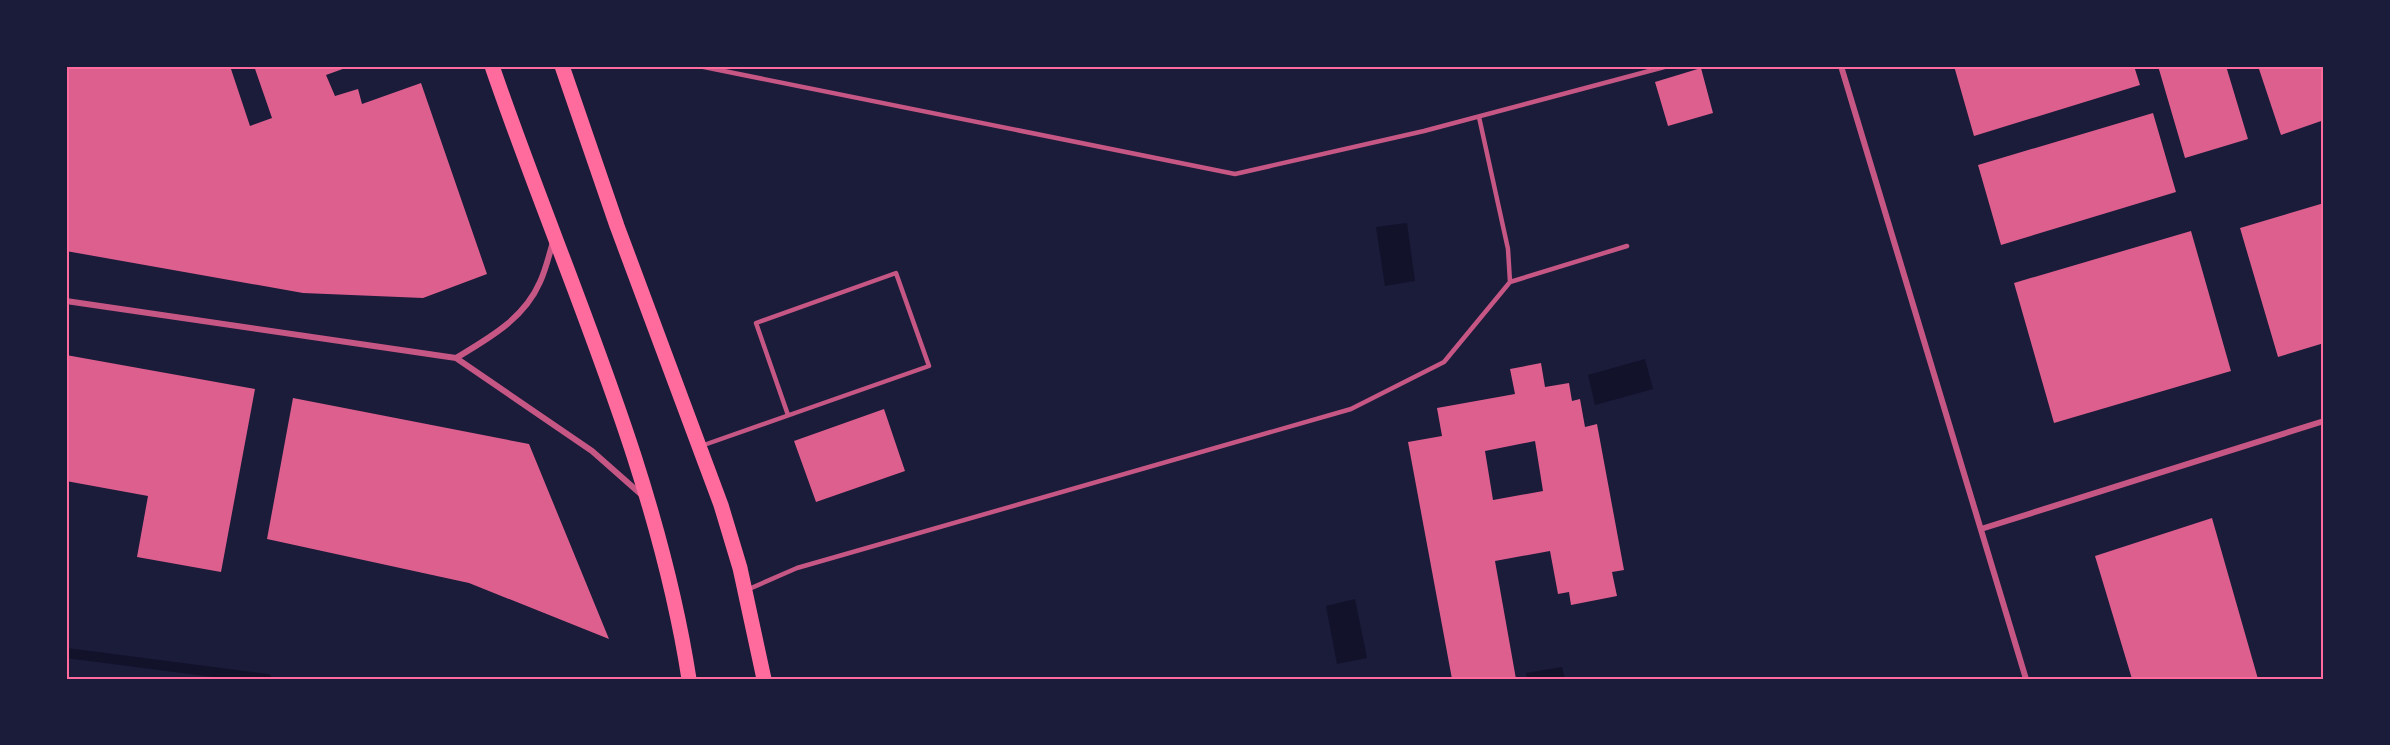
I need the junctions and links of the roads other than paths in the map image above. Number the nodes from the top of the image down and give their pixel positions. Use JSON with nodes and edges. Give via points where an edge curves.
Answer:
{"nodes":[{"id":1,"x":492,"y":66,"type":"edge"},
{"id":2,"x":562,"y":66,"type":"edge"},
{"id":3,"x":699,"y":66,"type":"edge"},
{"id":4,"x":1668,"y":66,"type":"edge"},
{"id":5,"x":1841,"y":66,"type":"edge"},
{"id":6,"x":1479,"y":117,"type":"junction"},
{"id":7,"x":554,"y":238,"type":"junction"},
{"id":8,"x":1627,"y":246,"type":"dead end"},
{"id":9,"x":1510,"y":282,"type":"junction"},
{"id":10,"x":66,"y":301,"type":"edge"},
{"id":11,"x":456,"y":358,"type":"junction"},
{"id":12,"x":788,"y":416,"type":"junction"},
{"id":13,"x":2324,"y":421,"type":"edge"},
{"id":14,"x":700,"y":447,"type":"junction"},
{"id":15,"x":648,"y":500,"type":"junction"},
{"id":16,"x":1981,"y":529,"type":"junction"},
{"id":17,"x":745,"y":590,"type":"junction"},
{"id":18,"x":688,"y":679,"type":"edge"},
{"id":19,"x":764,"y":679,"type":"edge"},
{"id":20,"x":2026,"y":679,"type":"edge"}],
"edges":[{"from":1,"to":7,"type":"main road"},
{"from":2,"to":14,"type":"main road","via":[[616,226]]},
{"from":3,"to":6,"type":"lane","via":[[1235,174]]},
{"from":4,"to":6,"type":"lane"},
{"from":5,"to":16,"type":"street"},
{"from":6,"to":9,"type":"lane","via":[[1508,249]]},
{"from":7,"to":11,"type":"street","via":[[541,281],[530,301],[512,321]]},
{"from":7,"to":15,"type":"main road"},
{"from":8,"to":9,"type":"lane"},
{"from":9,"to":17,"type":"lane","via":[[1444,362],[1351,409],[797,568]]},
{"from":10,"to":11,"type":"street"},
{"from":11,"to":15,"type":"street","via":[[592,451]]},
{"from":12,"to":12,"type":"lane","via":[[929,366],[896,273],[756,323]]},
{"from":12,"to":14,"type":"lane"},
{"from":13,"to":16,"type":"street"},
{"from":14,"to":17,"type":"main road"},
{"from":15,"to":18,"type":"main road"},
{"from":16,"to":20,"type":"street"},
{"from":17,"to":19,"type":"main road"}]}
